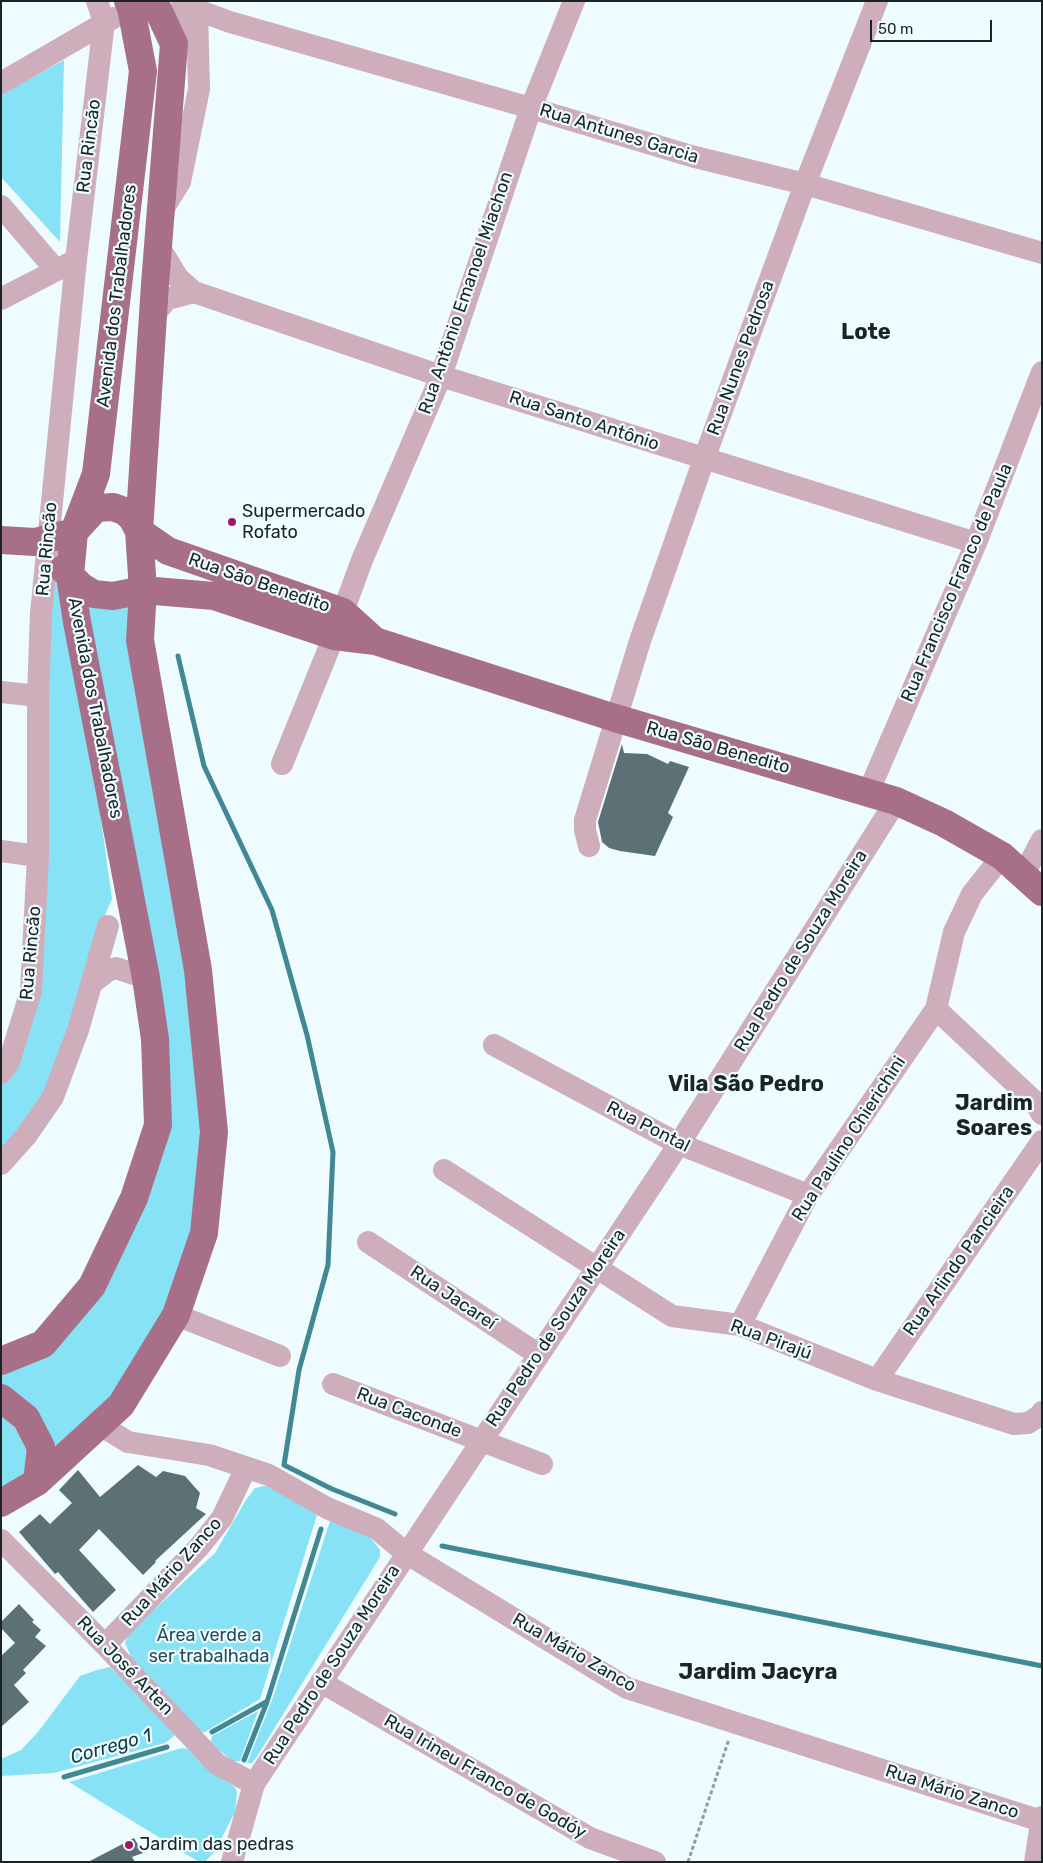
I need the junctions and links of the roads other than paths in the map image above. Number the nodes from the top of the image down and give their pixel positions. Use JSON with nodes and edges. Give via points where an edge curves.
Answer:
{"nodes":[{"id":1,"x":574,"y":1,"type":"edge"},
{"id":2,"x":876,"y":1,"type":"edge"},
{"id":3,"x":138,"y":4,"type":"edge"},
{"id":4,"x":192,"y":4,"type":"edge"},
{"id":5,"x":101,"y":12,"type":"edge"},
{"id":6,"x":174,"y":44,"type":"junction"},
{"id":7,"x":1,"y":83,"type":"edge"},
{"id":8,"x":531,"y":108,"type":"junction"},
{"id":9,"x":805,"y":184,"type":"junction"},
{"id":10,"x":1,"y":206,"type":"edge"},
{"id":11,"x":160,"y":214,"type":"junction"},
{"id":12,"x":158,"y":245,"type":"junction"},
{"id":13,"x":1042,"y":253,"type":"edge"},
{"id":14,"x":76,"y":260,"type":"junction"},
{"id":15,"x":55,"y":269,"type":"junction"},
{"id":16,"x":194,"y":292,"type":"junction"},
{"id":17,"x":1,"y":299,"type":"edge"},
{"id":18,"x":154,"y":315,"type":"junction"},
{"id":19,"x":1042,"y":372,"type":"edge"},
{"id":20,"x":441,"y":376,"type":"junction"},
{"id":21,"x":704,"y":459,"type":"junction"},
{"id":22,"x":139,"y":531,"type":"junction"},
{"id":23,"x":1,"y":540,"type":"edge"},
{"id":24,"x":51,"y":541,"type":"junction"},
{"id":25,"x":976,"y":543,"type":"junction"},
{"id":26,"x":70,"y":576,"type":"junction"},
{"id":27,"x":143,"y":590,"type":"junction"},
{"id":28,"x":331,"y":626,"type":"junction"},
{"id":29,"x":1,"y":692,"type":"edge"},
{"id":30,"x":38,"y":696,"type":"junction"},
{"id":31,"x":615,"y":718,"type":"junction"},
{"id":32,"x":282,"y":764,"type":"dead end"},
{"id":33,"x":868,"y":793,"type":"junction"},
{"id":34,"x":896,"y":801,"type":"junction"},
{"id":35,"x":1042,"y":840,"type":"edge"},
{"id":36,"x":589,"y":846,"type":"dead end"},
{"id":37,"x":1,"y":851,"type":"edge"},
{"id":38,"x":38,"y":856,"type":"junction"},
{"id":39,"x":1002,"y":856,"type":"junction"},
{"id":40,"x":1033,"y":883,"type":"edge"},
{"id":41,"x":108,"y":926,"type":"dead end"},
{"id":42,"x":146,"y":978,"type":"junction"},
{"id":43,"x":92,"y":983,"type":"junction"},
{"id":44,"x":936,"y":1009,"type":"junction"},
{"id":45,"x":494,"y":1045,"type":"dead end"},
{"id":46,"x":1,"y":1073,"type":"edge"},
{"id":47,"x":1039,"y":1101,"type":"edge"},
{"id":48,"x":1042,"y":1141,"type":"edge"},
{"id":49,"x":678,"y":1144,"type":"junction"},
{"id":50,"x":1,"y":1164,"type":"edge"},
{"id":51,"x":444,"y":1170,"type":"dead end"},
{"id":52,"x":808,"y":1195,"type":"junction"},
{"id":53,"x":368,"y":1242,"type":"dead end"},
{"id":54,"x":597,"y":1267,"type":"junction"},
{"id":55,"x":176,"y":1315,"type":"junction"},
{"id":56,"x":740,"y":1325,"type":"junction"},
{"id":57,"x":539,"y":1355,"type":"junction"},
{"id":58,"x":280,"y":1356,"type":"dead end"},
{"id":59,"x":1,"y":1362,"type":"edge"},
{"id":60,"x":877,"y":1380,"type":"junction"},
{"id":61,"x":333,"y":1384,"type":"dead end"},
{"id":62,"x":1,"y":1398,"type":"edge"},
{"id":63,"x":1040,"y":1414,"type":"edge"},
{"id":64,"x":100,"y":1425,"type":"junction"},
{"id":65,"x":481,"y":1441,"type":"junction"},
{"id":66,"x":542,"y":1464,"type":"dead end"},
{"id":67,"x":246,"y":1468,"type":"junction"},
{"id":68,"x":37,"y":1482,"type":"junction"},
{"id":69,"x":1,"y":1503,"type":"edge"},
{"id":70,"x":1,"y":1540,"type":"edge"},
{"id":71,"x":406,"y":1552,"type":"junction"},
{"id":72,"x":105,"y":1645,"type":"junction"},
{"id":73,"x":321,"y":1682,"type":"junction"},
{"id":74,"x":254,"y":1784,"type":"junction"},
{"id":75,"x":1041,"y":1819,"type":"edge"},
{"id":76,"x":232,"y":1862,"type":"edge"},
{"id":77,"x":655,"y":1862,"type":"edge"},
{"id":78,"x":1035,"y":1862,"type":"edge"}],
"edges":[{"from":1,"to":8,"type":"street","name":"Rua Antônio Emanoel Miachon"},
{"from":2,"to":9,"type":"street","name":"Rua Nunes Pedrosa"},
{"from":3,"to":5,"type":"street"},
{"from":3,"to":6,"type":"main road","name":"Avenida dos Trabalhadores"},
{"from":3,"to":24,"type":"main road","name":"Avenida dos Trabalhadores","via":[[143,71],[96,474]]},
{"from":4,"to":6,"type":"street"},
{"from":4,"to":8,"type":"street","name":"Rua Antunes Garcia","via":[[230,22]]},
{"from":4,"to":11,"type":"street","via":[[199,89],[180,182]]},
{"from":5,"to":7,"type":"street"},
{"from":5,"to":14,"type":"street","name":"Rua Rincão"},
{"from":6,"to":11,"type":"main road","name":"Avenida dos Trabalhadores"},
{"from":8,"to":9,"type":"street","name":"Rua Antunes Garcia","via":[[691,156]]},
{"from":8,"to":20,"type":"street","name":"Rua Antônio Emanoel Miachon"},
{"from":9,"to":13,"type":"street","name":"Rua Antunes Garcia"},
{"from":9,"to":21,"type":"street","name":"Rua Nunes Pedrosa"},
{"from":10,"to":15,"type":"street"},
{"from":11,"to":12,"type":"main road","name":"Avenida dos Trabalhadores"},
{"from":12,"to":16,"type":"street","name":"Rua Santo Antônio","via":[[178,278]]},
{"from":12,"to":18,"type":"main road","name":"Avenida dos Trabalhadores"},
{"from":14,"to":15,"type":"street"},
{"from":14,"to":24,"type":"street","name":"Rua Rincão"},
{"from":15,"to":17,"type":"street"},
{"from":16,"to":18,"type":"street","via":[[167,299]]},
{"from":16,"to":20,"type":"street","name":"Rua Santo Antônio"},
{"from":18,"to":22,"type":"main road","name":"Avenida dos Trabalhadores"},
{"from":19,"to":25,"type":"street","name":"Rua Francisco Franco de Paula"},
{"from":20,"to":21,"type":"street","name":"Rua Santo Antônio"},
{"from":20,"to":28,"type":"street","name":"Rua Antônio Emanoel Miachon"},
{"from":21,"to":25,"type":"street","name":"Rua Santo Antônio"},
{"from":21,"to":31,"type":"street","name":"Rua Nunes Pedrosa"},
{"from":22,"to":24,"type":"main road","via":[[124,511],[113,507],[96,508]]},
{"from":22,"to":27,"type":"main road"},
{"from":22,"to":28,"type":"main road","name":"Rua São Benedito","via":[[168,551]]},
{"from":23,"to":24,"type":"main road"},
{"from":24,"to":26,"type":"main road","name":"Avenida dos Trabalhadores"},
{"from":24,"to":30,"type":"street","name":"Rua Rincão","via":[[41,612]]},
{"from":25,"to":33,"type":"street","name":"Rua Francisco Franco de Paula"},
{"from":26,"to":27,"type":"main road","via":[[94,594],[113,596]]},
{"from":26,"to":42,"type":"main road","name":"Avenida dos Trabalhadores"},
{"from":27,"to":28,"type":"main road","name":"Rua São Benedito","via":[[214,596]]},
{"from":27,"to":55,"type":"main road","via":[[140,640],[198,970],[214,1132],[204,1233]]},
{"from":28,"to":31,"type":"main road","name":"Rua São Benedito"},
{"from":28,"to":32,"type":"street","name":"Rua Antônio Emanoel Miachon"},
{"from":29,"to":30,"type":"street"},
{"from":30,"to":38,"type":"street","name":"Rua Rincão"},
{"from":31,"to":33,"type":"main road","name":"Rua São Benedito"},
{"from":31,"to":36,"type":"street","name":"Rua Nunes Pedrosa","via":[[585,820],[584,830]]},
{"from":33,"to":34,"type":"main road","name":"Rua São Benedito"},
{"from":34,"to":39,"type":"main road","name":"Rua São Benedito","via":[[944,823]]},
{"from":34,"to":49,"type":"street","name":"Rua Pedro de Souza Moreira"},
{"from":35,"to":40,"type":"street"},
{"from":37,"to":38,"type":"street"},
{"from":38,"to":46,"type":"street","name":"Rua Rincão","via":[[31,991],[9,1062]]},
{"from":39,"to":40,"type":"main road","name":"Rua São Benedito"},
{"from":39,"to":44,"type":"street","via":[[972,894],[954,932]]},
{"from":41,"to":43,"type":"street"},
{"from":42,"to":43,"type":"street","via":[[116,968]]},
{"from":42,"to":59,"type":"main road","name":"Avenida dos Trabalhadores","via":[[155,1040],[158,1125],[134,1198],[92,1286],[43,1344]]},
{"from":43,"to":50,"type":"street","via":[[53,1097],[26,1136]]},
{"from":44,"to":47,"type":"street"},
{"from":44,"to":52,"type":"street","name":"Rua Paulino Chierichini"},
{"from":45,"to":49,"type":"street","name":"Rua Pontal"},
{"from":48,"to":60,"type":"street","name":"Rua Arlindo Pancieira"},
{"from":49,"to":52,"type":"street","name":"Rua Pontal"},
{"from":49,"to":54,"type":"street","name":"Rua Pedro de Souza Moreira"},
{"from":51,"to":54,"type":"street","name":"Rua Pirajú"},
{"from":52,"to":56,"type":"street","name":"Rua Paulino Chierichini"},
{"from":53,"to":57,"type":"street","name":"Rua Jacareí"},
{"from":54,"to":56,"type":"street","name":"Rua Pirajú","via":[[672,1316]]},
{"from":54,"to":57,"type":"street","name":"Rua Pedro de Souza Moreira"},
{"from":55,"to":58,"type":"street"},
{"from":55,"to":64,"type":"main road","via":[[121,1405]]},
{"from":56,"to":60,"type":"street","name":"Rua Pirajú"},
{"from":57,"to":65,"type":"street","name":"Rua Pedro de Souza Moreira"},
{"from":60,"to":63,"type":"street","name":"Rua Pirajú","via":[[1014,1424],[1028,1423]]},
{"from":61,"to":65,"type":"street","name":"Rua Caconde"},
{"from":62,"to":68,"type":"main road","via":[[26,1418],[40,1447]]},
{"from":64,"to":67,"type":"street","name":"Rua Mário Zanco","via":[[128,1442],[209,1455]]},
{"from":64,"to":68,"type":"main road"},
{"from":65,"to":66,"type":"street","name":"Rua Caconde"},
{"from":65,"to":71,"type":"street","name":"Rua Pedro de Souza Moreira"},
{"from":67,"to":71,"type":"street","name":"Rua Mário Zanco","via":[[269,1475],[327,1508],[377,1529]]},
{"from":67,"to":72,"type":"street","name":"Rua Mário Zanco","via":[[222,1518]]},
{"from":68,"to":69,"type":"main road"},
{"from":70,"to":72,"type":"street","name":"Rua José Arten"},
{"from":71,"to":73,"type":"street","name":"Rua Pedro de Souza Moreira"},
{"from":71,"to":75,"type":"street","name":"Rua Mário Zanco","via":[[627,1688]]},
{"from":72,"to":74,"type":"street","name":"Rua José Arten","via":[[217,1764]]},
{"from":73,"to":74,"type":"street","name":"Rua Pedro de Souza Moreira"},
{"from":73,"to":77,"type":"street","name":"Rua Irineu Franco de Godóy","via":[[590,1838]]},
{"from":74,"to":76,"type":"street","name":"Rua Pedro de Souza Moreira"},
{"from":75,"to":78,"type":"street"}]}
